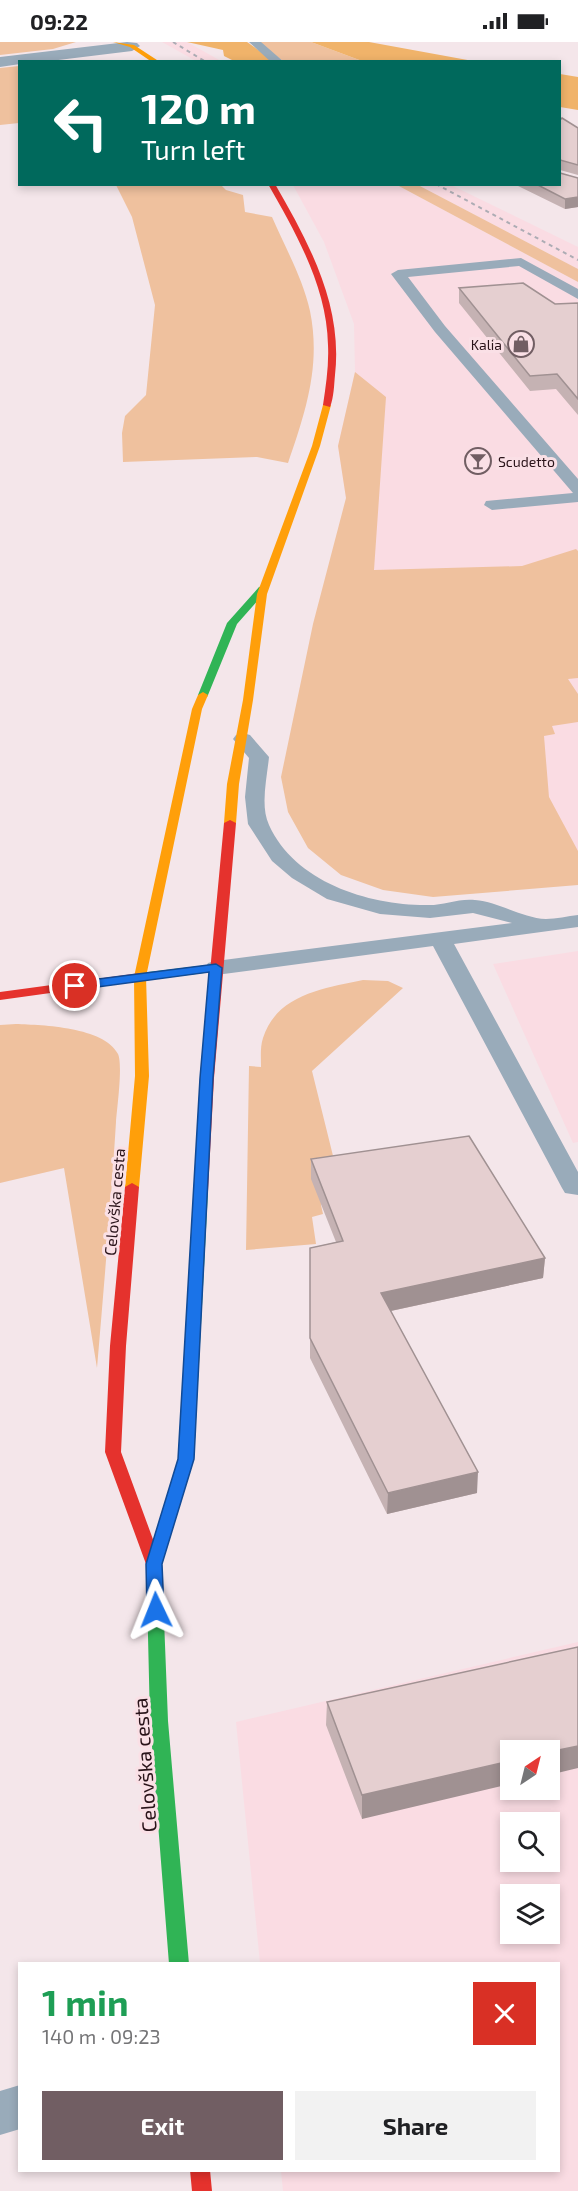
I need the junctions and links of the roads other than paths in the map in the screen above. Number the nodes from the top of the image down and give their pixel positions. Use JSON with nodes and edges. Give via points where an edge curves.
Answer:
{"nodes":[{"id":1,"x":116,"y":42,"type":"edge"},
{"id":2,"x":254,"y":42,"type":"edge"},
{"id":3,"x":131,"y":44,"type":"edge"},
{"id":4,"x":53,"y":57,"type":"junction"},
{"id":5,"x":18,"y":60,"type":"edge"},
{"id":6,"x":21,"y":60,"type":"edge"},
{"id":7,"x":97,"y":60,"type":"edge"},
{"id":8,"x":154,"y":60,"type":"edge"},
{"id":9,"x":276,"y":60,"type":"edge"},
{"id":10,"x":0,"y":62,"type":"edge"},
{"id":11,"x":272,"y":186,"type":"edge"},
{"id":12,"x":578,"y":295,"type":"edge"},
{"id":13,"x":578,"y":489,"type":"edge"},
{"id":14,"x":578,"y":497,"type":"edge"},
{"id":15,"x":492,"y":506,"type":"dead end"},
{"id":16,"x":263,"y":589,"type":"junction"},
{"id":17,"x":243,"y":739,"type":"junction"},
{"id":18,"x":578,"y":921,"type":"edge"},
{"id":19,"x":543,"y":925,"type":"junction"},
{"id":20,"x":440,"y":938,"type":"junction"},
{"id":21,"x":216,"y":968,"type":"junction"},
{"id":22,"x":140,"y":977,"type":"junction"},
{"id":23,"x":0,"y":996,"type":"edge"},
{"id":24,"x":574,"y":1188,"type":"dead end"},
{"id":25,"x":154,"y":1564,"type":"junction"},
{"id":26,"x":180,"y":1962,"type":"edge"},
{"id":27,"x":18,"y":2108,"type":"edge"},
{"id":28,"x":0,"y":2113,"type":"edge"},
{"id":29,"x":200,"y":2172,"type":"edge"},
{"id":30,"x":202,"y":2191,"type":"edge"}],
"edges":[{"from":1,"to":3,"type":"main road"},
{"from":2,"to":9,"type":"lane"},
{"from":3,"to":4,"type":"street"},
{"from":3,"to":8,"type":"main road"},
{"from":4,"to":6,"type":"street"},
{"from":4,"to":7,"type":"street"},
{"from":5,"to":10,"type":"street"},
{"from":11,"to":16,"type":"main road","via":[[325,299],[331,351],[330,390],[324,417],[297,504]]},
{"from":12,"to":13,"type":"lane","via":[[521,262],[398,274],[440,329]]},
{"from":14,"to":15,"type":"lane"},
{"from":16,"to":17,"type":"main road","name":"Celovška cesta"},
{"from":16,"to":22,"type":"main road","name":"Celovška cesta","via":[[232,623],[197,709]]},
{"from":17,"to":19,"type":"lane","via":[[260,756],[255,796],[258,825],[279,857],[299,874],[335,894],[380,908],[430,912],[474,906]]},
{"from":17,"to":21,"type":"main road","name":"Celovška cesta","via":[[233,784]]},
{"from":18,"to":19,"type":"lane"},
{"from":19,"to":20,"type":"lane"},
{"from":20,"to":21,"type":"lane"},
{"from":20,"to":24,"type":"lane"},
{"from":21,"to":22,"type":"main road"},
{"from":21,"to":25,"type":"main road","name":"Celovška cesta","via":[[186,1459]]},
{"from":22,"to":23,"type":"main road"},
{"from":22,"to":25,"type":"main road","name":"Celovška cesta","via":[[142,1076],[118,1346],[113,1452]]},
{"from":25,"to":26,"type":"main road","name":"Celovška cesta","via":[[159,1721]]},
{"from":27,"to":28,"type":"street"},
{"from":29,"to":30,"type":"main road"}]}
